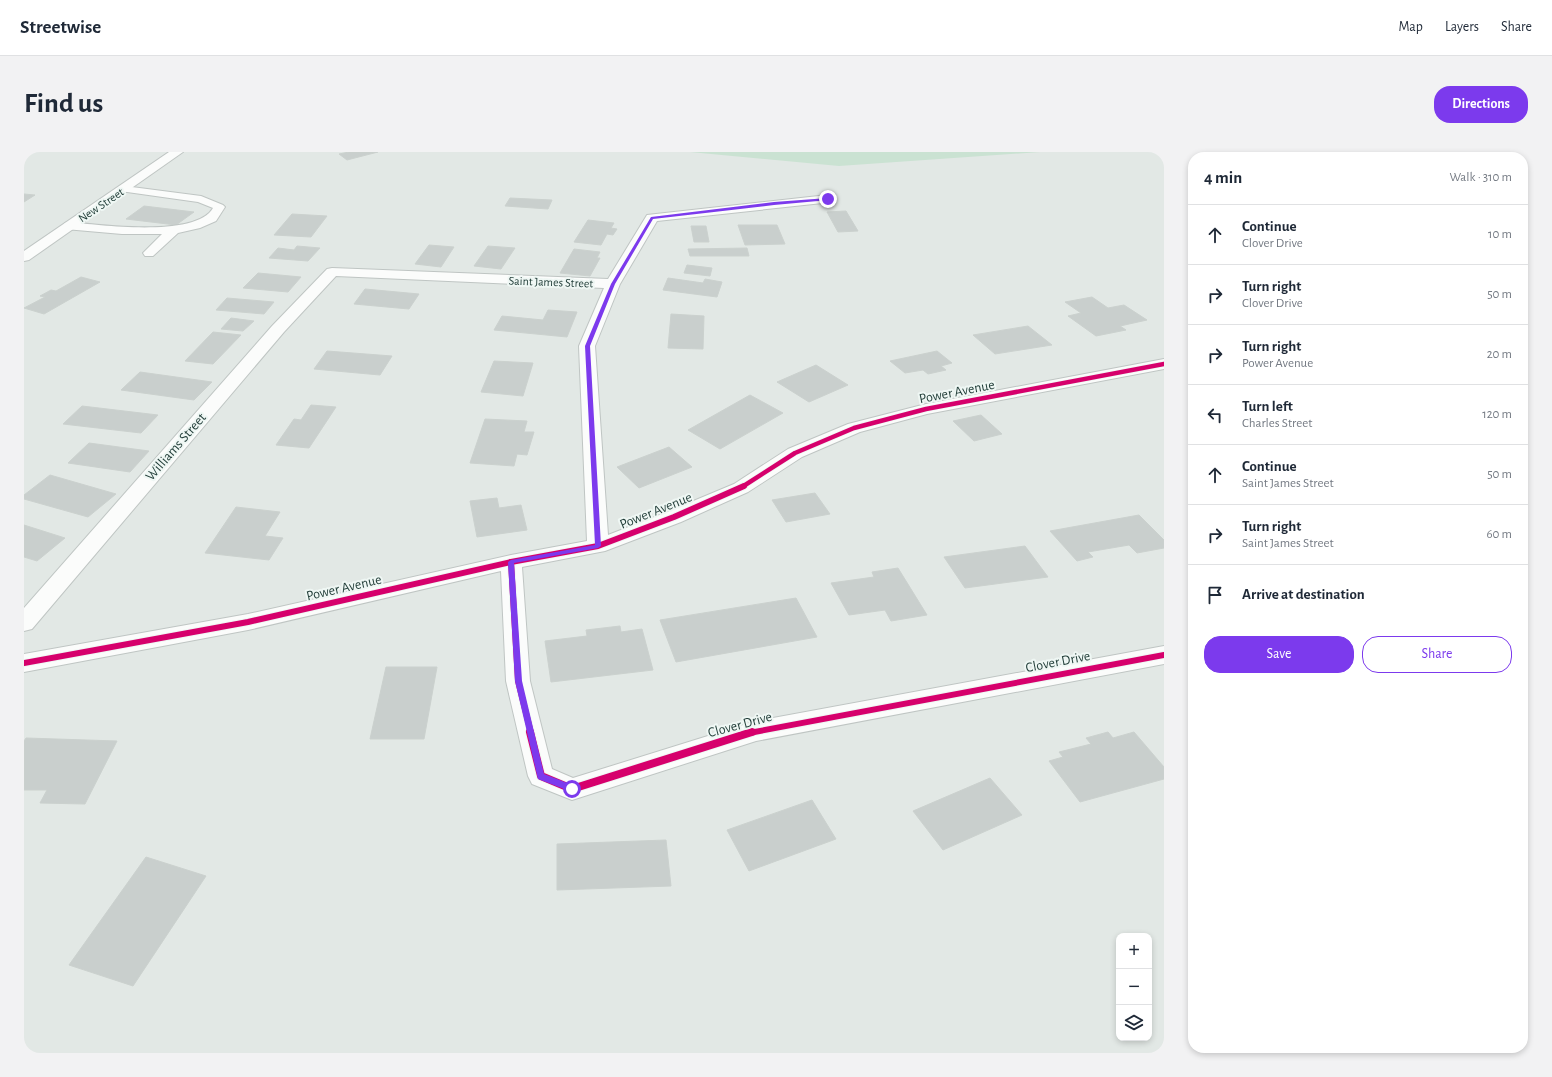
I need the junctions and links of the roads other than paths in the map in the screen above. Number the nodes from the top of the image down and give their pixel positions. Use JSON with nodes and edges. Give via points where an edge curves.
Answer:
{"nodes":[{"id":1,"x":177,"y":152,"type":"edge"},
{"id":2,"x":124,"y":189,"type":"junction"},
{"id":3,"x":828,"y":199,"type":"dead end"},
{"id":4,"x":69,"y":226,"type":"junction"},
{"id":5,"x":175,"y":229,"type":"junction"},
{"id":6,"x":149,"y":253,"type":"dead end"},
{"id":7,"x":24,"y":257,"type":"edge"},
{"id":8,"x":332,"y":272,"type":"joint"},
{"id":9,"x":613,"y":284,"type":"junction"},
{"id":10,"x":1164,"y":364,"type":"edge"},
{"id":11,"x":598,"y":546,"type":"junction"},
{"id":12,"x":511,"y":562,"type":"junction"},
{"id":13,"x":24,"y":623,"type":"edge"},
{"id":14,"x":1164,"y":655,"type":"edge"},
{"id":15,"x":24,"y":663,"type":"edge"}],
"edges":[{"from":1,"to":2,"type":"street","name":"New Street"},
{"from":2,"to":4,"type":"street","name":"New Street"},
{"from":2,"to":5,"type":"lane","via":[[201,199],[219,207],[211,219]]},
{"from":3,"to":9,"type":"street","name":"Saint James Street","via":[[652,218]]},
{"from":4,"to":5,"type":"lane","via":[[157,231]]},
{"from":4,"to":7,"type":"street","name":"New Street"},
{"from":5,"to":6,"type":"lane"},
{"from":8,"to":9,"type":"street","name":"Saint James Street"},
{"from":8,"to":13,"type":"street","name":"Williams Street","via":[[278,329]]},
{"from":9,"to":11,"type":"street","via":[[587,346]]},
{"from":10,"to":11,"type":"street","name":"Power Avenue","via":[[926,409],[854,428],[795,453],[741,488]]},
{"from":11,"to":12,"type":"street","name":"Power Avenue"},
{"from":12,"to":14,"type":"street","name":"Clover Drive","via":[[518,681],[541,776],[572,789],[756,731]]},
{"from":12,"to":15,"type":"street","name":"Power Avenue","via":[[248,622]]}]}
